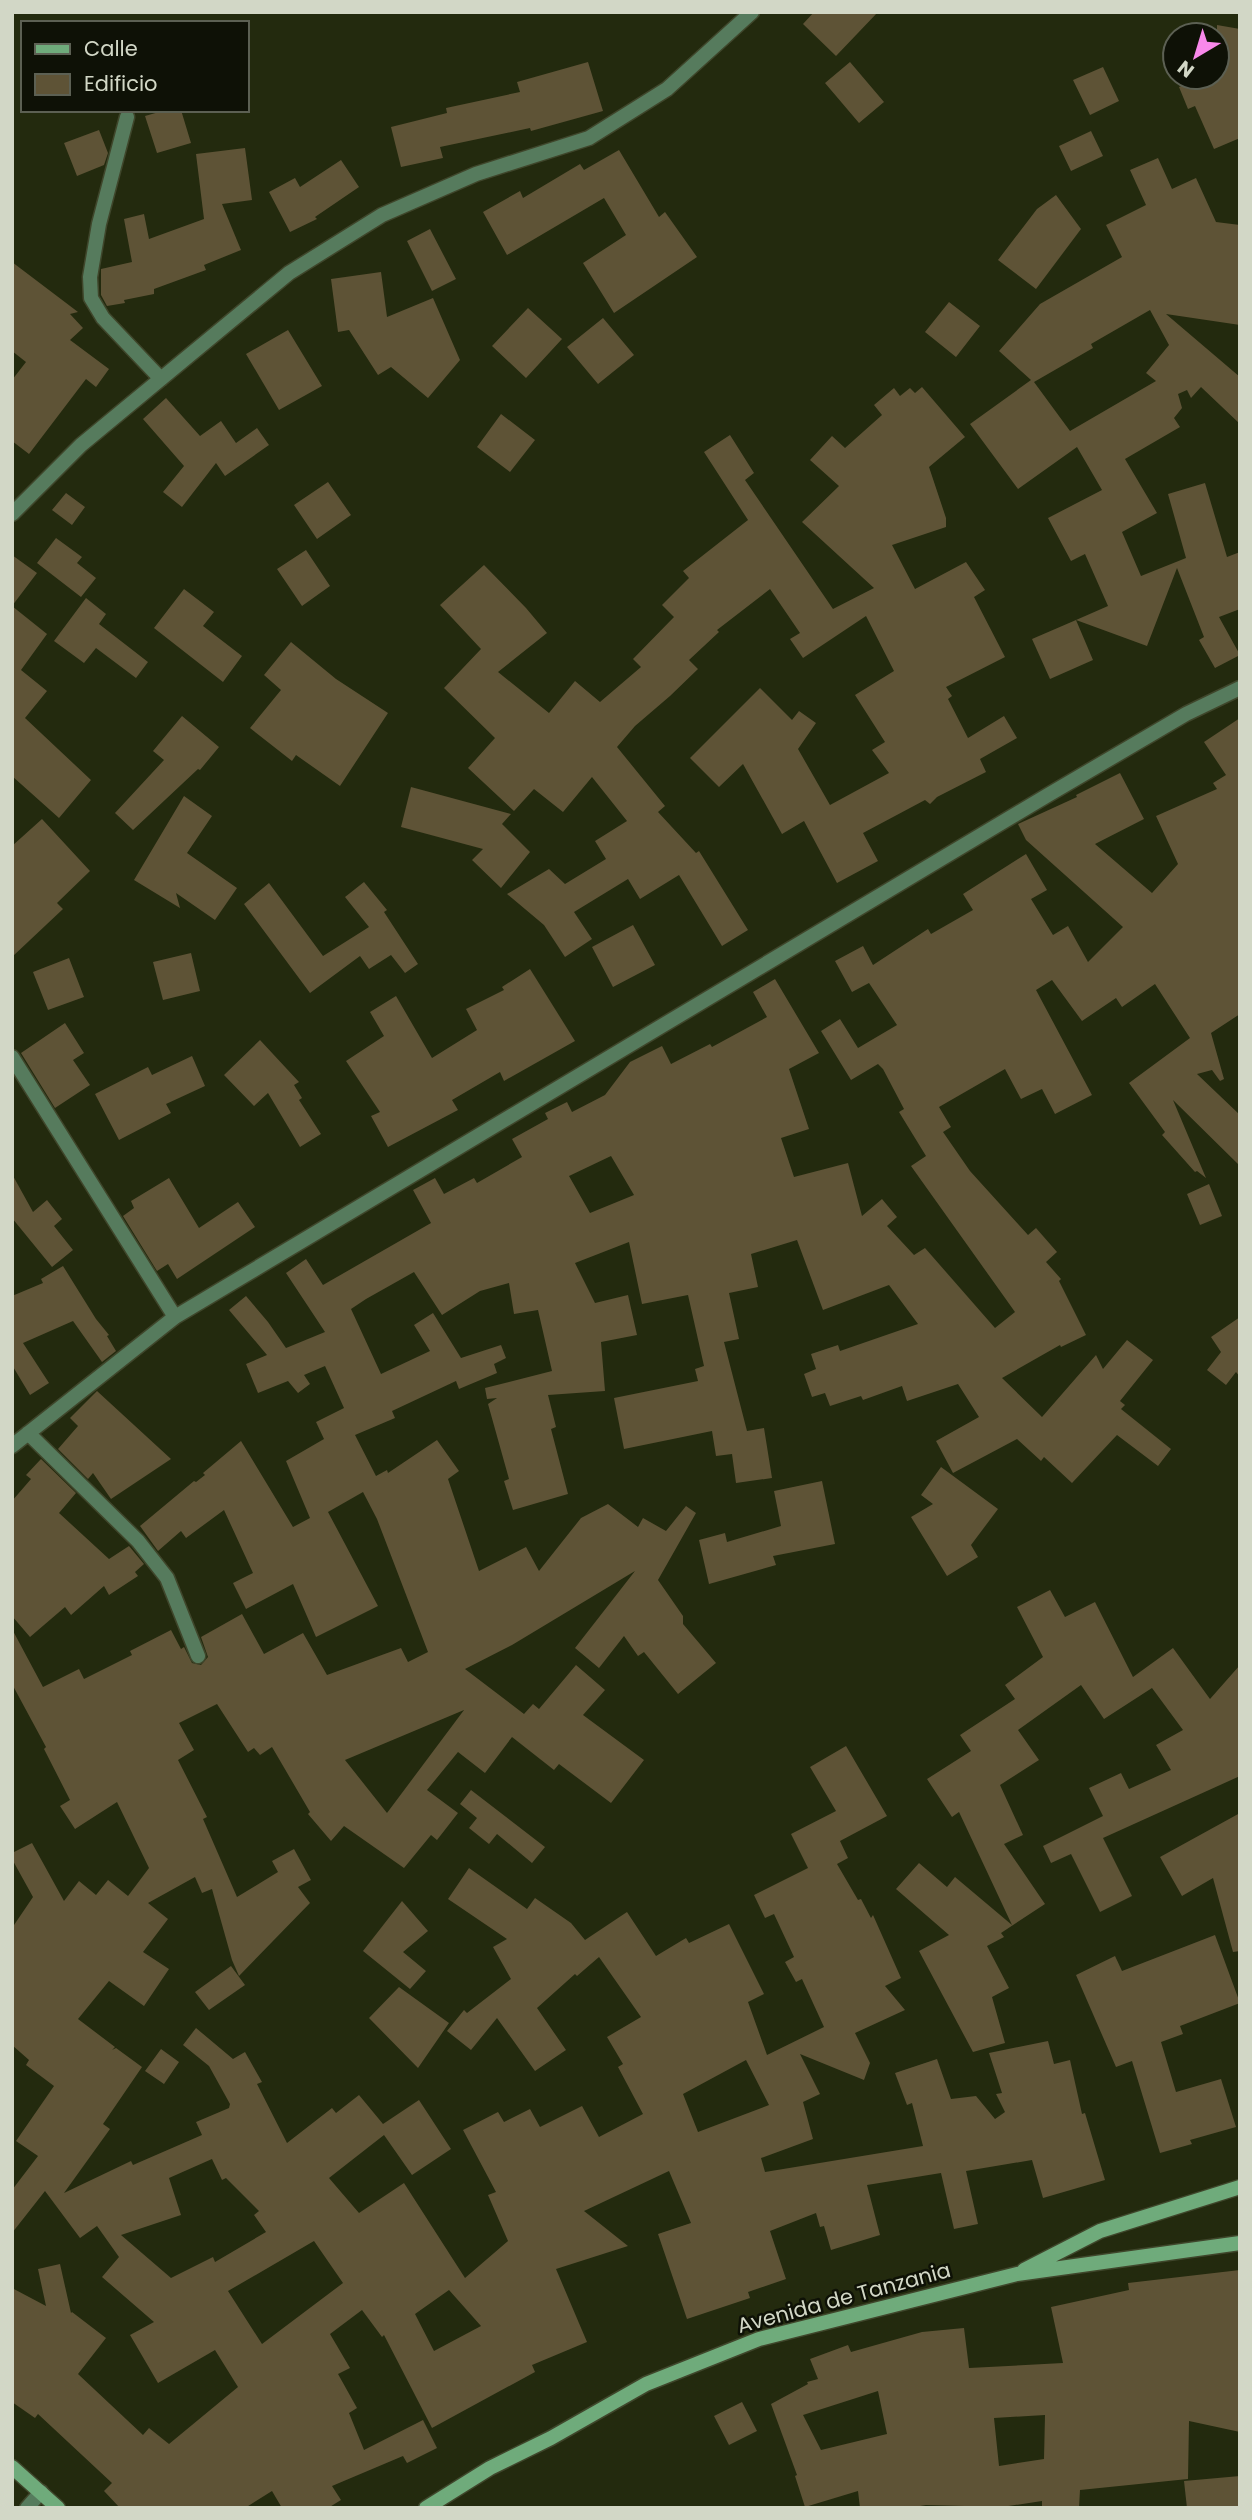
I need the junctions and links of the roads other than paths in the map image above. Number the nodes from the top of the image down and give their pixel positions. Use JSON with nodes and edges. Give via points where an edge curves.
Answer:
{"nodes":[{"id":1,"x":751,"y":12,"type":"edge"},
{"id":2,"x":127,"y":117,"type":"dead end"},
{"id":3,"x":161,"y":379,"type":"junction"},
{"id":4,"x":12,"y":514,"type":"edge"},
{"id":5,"x":1240,"y":688,"type":"edge"},
{"id":6,"x":12,"y":1057,"type":"edge"},
{"id":7,"x":176,"y":1318,"type":"junction"},
{"id":8,"x":28,"y":1433,"type":"junction"},
{"id":9,"x":12,"y":1446,"type":"edge"},
{"id":10,"x":198,"y":1656,"type":"dead end"},
{"id":11,"x":1240,"y":2187,"type":"edge"},
{"id":12,"x":1240,"y":2243,"type":"edge"},
{"id":13,"x":1017,"y":2274,"type":"junction"},
{"id":14,"x":12,"y":2467,"type":"edge"},
{"id":15,"x":41,"y":2492,"type":"junction"},
{"id":16,"x":27,"y":2508,"type":"edge"},
{"id":17,"x":58,"y":2508,"type":"edge"},
{"id":18,"x":426,"y":2508,"type":"edge"}],
"edges":[{"from":1,"to":3,"type":"street","via":[[667,89],[589,138],[476,174],[370,222],[289,273]]},
{"from":2,"to":3,"type":"street","via":[[99,224],[91,298],[103,318]]},
{"from":3,"to":4,"type":"street","via":[[81,445]]},
{"from":5,"to":7,"type":"street","via":[[1106,761]]},
{"from":6,"to":7,"type":"street"},
{"from":7,"to":8,"type":"street"},
{"from":8,"to":9,"type":"street"},
{"from":8,"to":10,"type":"street","via":[[138,1541],[167,1578]]},
{"from":11,"to":13,"type":"main road","via":[[1100,2231]]},
{"from":12,"to":13,"type":"main road"},
{"from":13,"to":18,"type":"main road","name":"Avenida de Tanzania","via":[[746,2344],[646,2384]]},
{"from":14,"to":15,"type":"main road"},
{"from":15,"to":16,"type":"street"},
{"from":15,"to":17,"type":"main road"}]}
